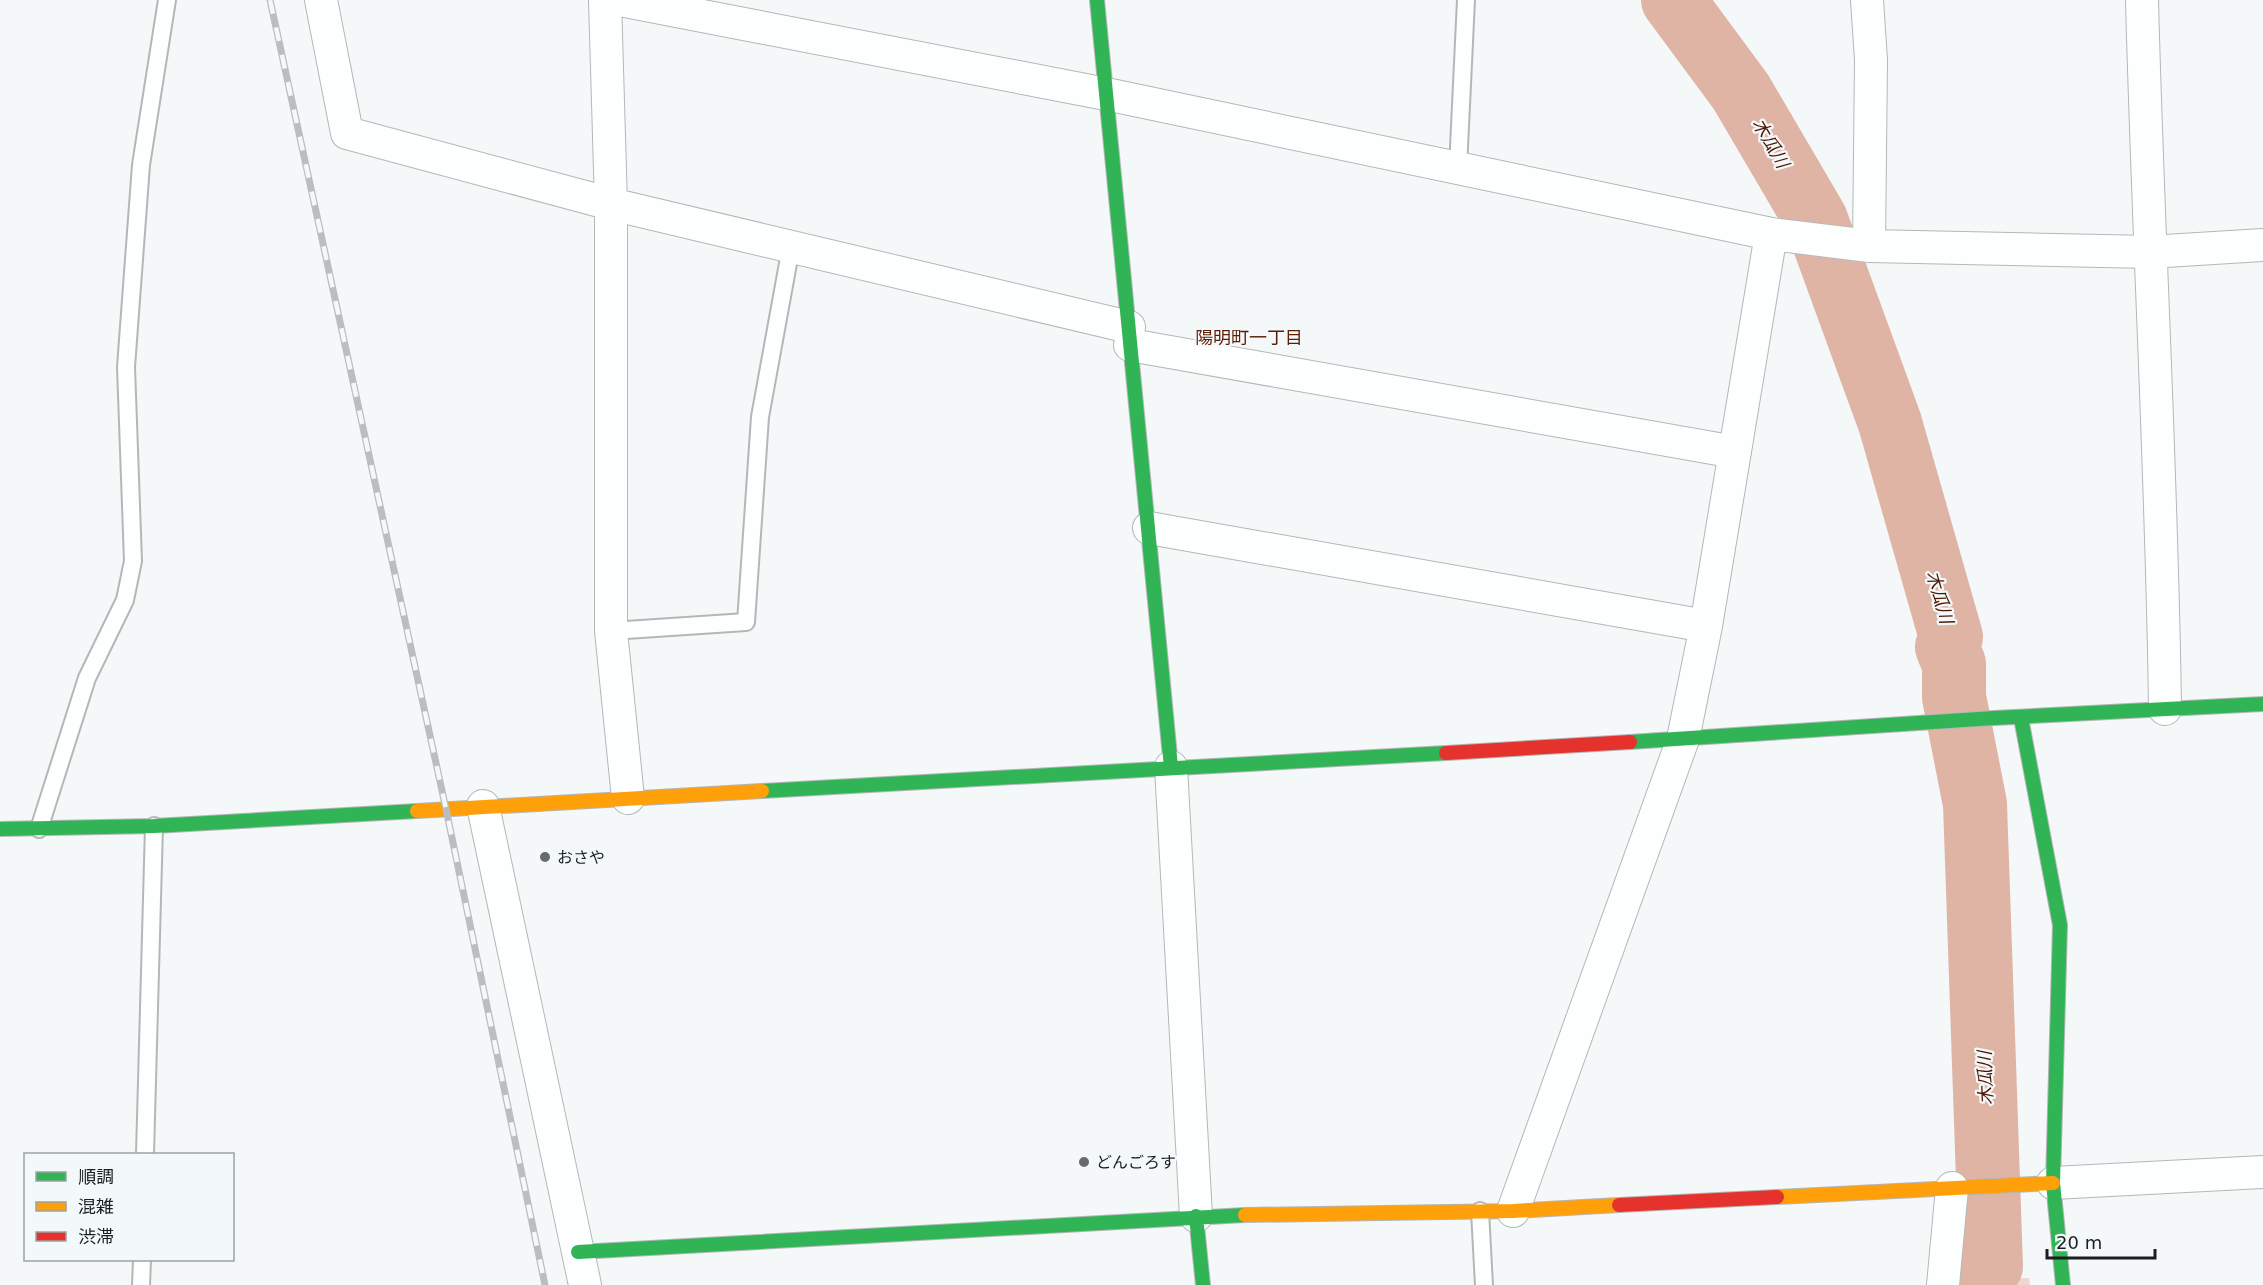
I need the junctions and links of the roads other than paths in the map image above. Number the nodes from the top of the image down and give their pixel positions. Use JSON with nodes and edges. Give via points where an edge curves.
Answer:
{"nodes":[{"id":1,"x":167,"y":0,"type":"edge"},
{"id":2,"x":321,"y":0,"type":"edge"},
{"id":3,"x":605,"y":0,"type":"edge"},
{"id":4,"x":620,"y":0,"type":"edge"},
{"id":5,"x":1097,"y":0,"type":"edge"},
{"id":6,"x":1466,"y":0,"type":"edge"},
{"id":7,"x":1867,"y":0,"type":"edge"},
{"id":8,"x":2142,"y":0,"type":"edge"},
{"id":9,"x":1106,"y":94,"type":"junction"},
{"id":10,"x":1458,"y":168,"type":"junction"},
{"id":11,"x":611,"y":204,"type":"junction"},
{"id":12,"x":1771,"y":234,"type":"junction"},
{"id":13,"x":2263,"y":245,"type":"edge"},
{"id":14,"x":1869,"y":246,"type":"junction"},
{"id":15,"x":791,"y":247,"type":"junction"},
{"id":16,"x":2149,"y":252,"type":"junction"},
{"id":17,"x":1129,"y":336,"type":"junction"},
{"id":18,"x":1735,"y":452,"type":"junction"},
{"id":19,"x":1149,"y":528,"type":"junction"},
{"id":20,"x":1706,"y":626,"type":"junction"},
{"id":21,"x":611,"y":631,"type":"junction"},
{"id":22,"x":2263,"y":704,"type":"edge"},
{"id":23,"x":2165,"y":709,"type":"junction"},
{"id":24,"x":2021,"y":718,"type":"junction"},
{"id":25,"x":1683,"y":739,"type":"junction"},
{"id":26,"x":1171,"y":767,"type":"junction"},
{"id":27,"x":628,"y":798,"type":"junction"},
{"id":28,"x":483,"y":806,"type":"junction"},
{"id":29,"x":154,"y":826,"type":"junction"},
{"id":30,"x":39,"y":829,"type":"junction"},
{"id":31,"x":0,"y":830,"type":"edge"},
{"id":32,"x":145,"y":1153,"type":"edge"},
{"id":33,"x":2263,"y":1172,"type":"edge"},
{"id":34,"x":2053,"y":1183,"type":"junction"},
{"id":35,"x":1952,"y":1188,"type":"junction"},
{"id":36,"x":1480,"y":1211,"type":"junction"},
{"id":37,"x":1513,"y":1211,"type":"junction"},
{"id":38,"x":1196,"y":1216,"type":"junction"},
{"id":39,"x":578,"y":1252,"type":"junction"},
{"id":40,"x":142,"y":1261,"type":"edge"},
{"id":41,"x":141,"y":1285,"type":"edge"},
{"id":42,"x":585,"y":1285,"type":"edge"},
{"id":43,"x":1203,"y":1285,"type":"edge"},
{"id":44,"x":1484,"y":1285,"type":"edge"},
{"id":45,"x":1943,"y":1285,"type":"edge"},
{"id":46,"x":2063,"y":1285,"type":"edge"}],
"edges":[{"from":1,"to":30,"type":"lane","via":[[141,165],[126,367],[133,561],[124,600],[87,678]]},
{"from":2,"to":11,"type":"street","via":[[347,133]]},
{"from":3,"to":11,"type":"street"},
{"from":4,"to":9,"type":"street"},
{"from":5,"to":9,"type":"street"},
{"from":6,"to":10,"type":"lane"},
{"from":7,"to":14,"type":"street","via":[[1871,60]]},
{"from":8,"to":16,"type":"street"},
{"from":9,"to":10,"type":"street"},
{"from":9,"to":17,"type":"street"},
{"from":10,"to":12,"type":"street"},
{"from":11,"to":15,"type":"street"},
{"from":11,"to":21,"type":"street"},
{"from":12,"to":14,"type":"street"},
{"from":12,"to":18,"type":"street"},
{"from":13,"to":16,"type":"street"},
{"from":14,"to":16,"type":"street"},
{"from":15,"to":17,"type":"street"},
{"from":15,"to":21,"type":"lane","via":[[760,417],[746,621]]},
{"from":16,"to":23,"type":"street","via":[[2162,509]]},
{"from":17,"to":18,"type":"street"},
{"from":17,"to":19,"type":"street"},
{"from":18,"to":20,"type":"street"},
{"from":19,"to":20,"type":"street"},
{"from":19,"to":26,"type":"street"},
{"from":20,"to":25,"type":"street"},
{"from":21,"to":27,"type":"street"},
{"from":22,"to":23,"type":"street"},
{"from":23,"to":24,"type":"street"},
{"from":24,"to":25,"type":"street"},
{"from":24,"to":34,"type":"street","via":[[2060,925]]},
{"from":25,"to":26,"type":"street"},
{"from":25,"to":37,"type":"street"},
{"from":26,"to":27,"type":"street"},
{"from":26,"to":38,"type":"street"},
{"from":27,"to":28,"type":"street"},
{"from":28,"to":29,"type":"street"},
{"from":28,"to":39,"type":"street"},
{"from":29,"to":30,"type":"street"},
{"from":29,"to":32,"type":"lane"},
{"from":30,"to":31,"type":"street"},
{"from":33,"to":34,"type":"street"},
{"from":34,"to":35,"type":"street"},
{"from":34,"to":46,"type":"street"},
{"from":35,"to":37,"type":"street"},
{"from":35,"to":45,"type":"street"},
{"from":36,"to":37,"type":"street"},
{"from":36,"to":38,"type":"street"},
{"from":36,"to":44,"type":"lane"},
{"from":38,"to":39,"type":"street"},
{"from":38,"to":43,"type":"street"},
{"from":39,"to":42,"type":"street"},
{"from":40,"to":41,"type":"lane"}]}
